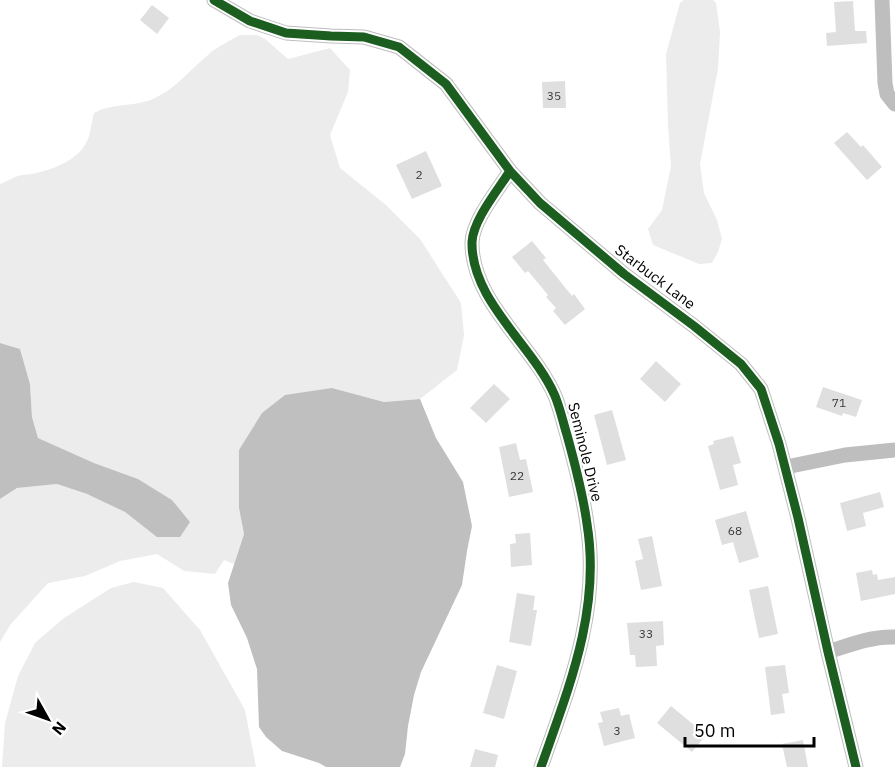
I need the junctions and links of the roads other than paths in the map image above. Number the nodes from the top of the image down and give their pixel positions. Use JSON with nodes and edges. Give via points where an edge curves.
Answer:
{"nodes":[{"id":1,"x":214,"y":0,"type":"edge"},
{"id":2,"x":882,"y":0,"type":"edge"},
{"id":3,"x":895,"y":104,"type":"edge"},
{"id":4,"x":510,"y":171,"type":"junction"},
{"id":5,"x":895,"y":450,"type":"edge"},
{"id":6,"x":786,"y":467,"type":"junction"},
{"id":7,"x":895,"y":637,"type":"edge"},
{"id":8,"x":828,"y":652,"type":"junction"},
{"id":9,"x":541,"y":767,"type":"edge"},
{"id":10,"x":856,"y":767,"type":"edge"}],
"edges":[{"from":1,"to":4,"type":"street","name":"Starbuck Lane","via":[[250,21],[286,33],[364,37],[399,47],[446,84]]},
{"from":2,"to":3,"type":"street","via":[[885,83]]},
{"from":4,"to":6,"type":"street","name":"Starbuck Lane","via":[[591,247],[741,364],[761,389]]},
{"from":4,"to":9,"type":"street","name":"Seminole Drive","via":[[476,223],[473,258],[491,302],[533,358],[555,396],[580,486],[591,553],[587,613],[578,661]]},
{"from":5,"to":6,"type":"street"},
{"from":6,"to":8,"type":"street","name":"Starbuck Lane"},
{"from":7,"to":8,"type":"street","via":[[864,640]]},
{"from":8,"to":10,"type":"street","name":"Starbuck Lane"}]}
